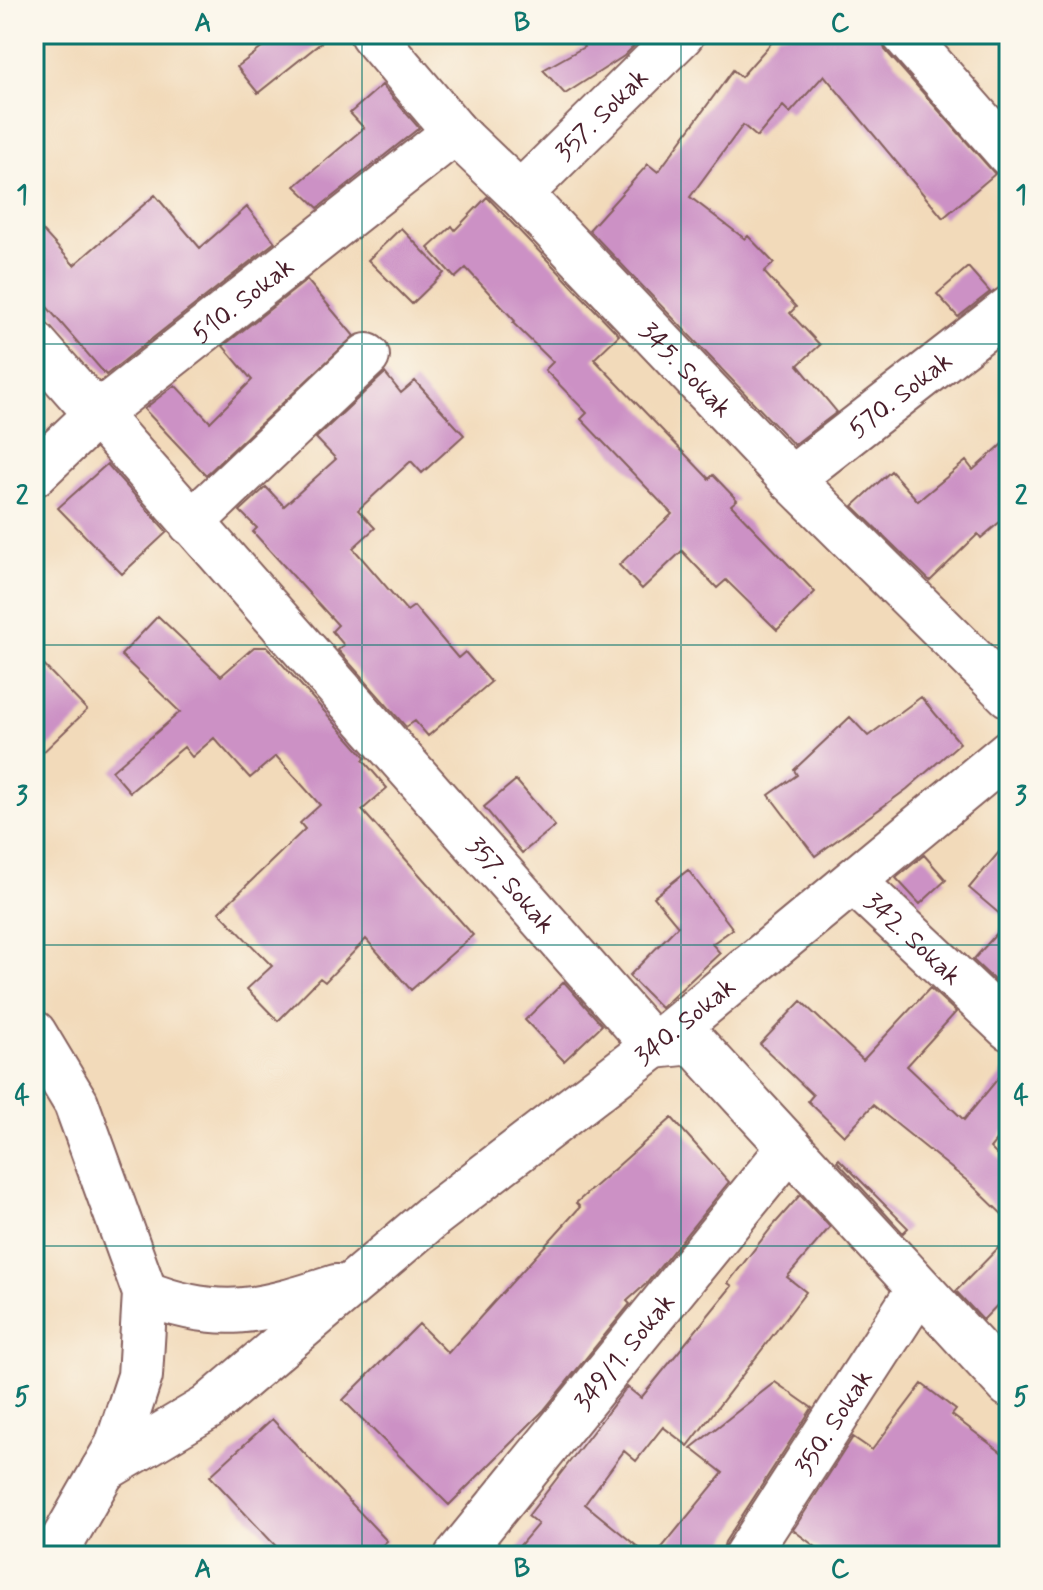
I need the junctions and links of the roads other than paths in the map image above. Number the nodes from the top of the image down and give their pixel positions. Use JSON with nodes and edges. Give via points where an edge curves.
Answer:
{"nodes":[{"id":1,"x":372,"y":34,"type":"edge"},
{"id":2,"x":682,"y":34,"type":"edge"},
{"id":3,"x":904,"y":34,"type":"edge"},
{"id":4,"x":455,"y":132,"type":"junction"},
{"id":5,"x":1009,"y":154,"type":"edge"},
{"id":6,"x":520,"y":194,"type":"junction"},
{"id":7,"x":1009,"y":309,"type":"edge"},
{"id":8,"x":34,"y":343,"type":"edge"},
{"id":9,"x":367,"y":356,"type":"dead end"},
{"id":10,"x":97,"y":414,"type":"junction"},
{"id":11,"x":34,"y":474,"type":"edge"},
{"id":12,"x":791,"y":479,"type":"junction"},
{"id":13,"x":191,"y":523,"type":"junction"},
{"id":14,"x":1009,"y":695,"type":"edge"},
{"id":15,"x":1009,"y":752,"type":"edge"},
{"id":16,"x":854,"y":882,"type":"junction"},
{"id":17,"x":1009,"y":1028,"type":"edge"},
{"id":18,"x":34,"y":1033,"type":"edge"},
{"id":19,"x":654,"y":1046,"type":"junction"},
{"id":20,"x":790,"y":1147,"type":"junction"},
{"id":21,"x":354,"y":1282,"type":"junction"},
{"id":22,"x":919,"y":1289,"type":"junction"},
{"id":23,"x":145,"y":1293,"type":"junction"},
{"id":24,"x":1009,"y":1385,"type":"edge"},
{"id":25,"x":103,"y":1470,"type":"junction"},
{"id":26,"x":54,"y":1556,"type":"edge"},
{"id":27,"x":457,"y":1556,"type":"edge"},
{"id":28,"x":746,"y":1556,"type":"edge"}],
"edges":[{"from":1,"to":4,"type":"street","name":"345. Sokak"},
{"from":2,"to":6,"type":"street","name":"357. Sokak"},
{"from":3,"to":5,"type":"street"},
{"from":4,"to":6,"type":"street","name":"345. Sokak"},
{"from":4,"to":10,"type":"street","name":"510. Sokak"},
{"from":6,"to":12,"type":"street","name":"345. Sokak"},
{"from":7,"to":12,"type":"street","name":"570. Sokak"},
{"from":8,"to":10,"type":"street","name":"357. Sokak"},
{"from":9,"to":13,"type":"street"},
{"from":10,"to":11,"type":"street","name":"510. Sokak"},
{"from":10,"to":13,"type":"street","name":"357. Sokak"},
{"from":12,"to":14,"type":"street","name":"345. Sokak"},
{"from":13,"to":19,"type":"street","name":"357. Sokak"},
{"from":15,"to":16,"type":"street","name":"340. Sokak"},
{"from":16,"to":17,"type":"street","name":"342. Sokak"},
{"from":16,"to":19,"type":"street","name":"340. Sokak"},
{"from":18,"to":23,"type":"street","via":[[76,1103]]},
{"from":19,"to":20,"type":"street","via":[[693,1042]]},
{"from":19,"to":21,"type":"street","name":"340. Sokak"},
{"from":20,"to":22,"type":"street"},
{"from":20,"to":27,"type":"street","name":"349/1. Sokak"},
{"from":21,"to":23,"type":"street","via":[[241,1313],[179,1307]]},
{"from":21,"to":25,"type":"street","name":"340. Sokak","via":[[207,1408]]},
{"from":22,"to":24,"type":"street"},
{"from":22,"to":28,"type":"street","name":"350. Sokak"},
{"from":23,"to":25,"type":"street","via":[[140,1376],[117,1446]]},
{"from":25,"to":26,"type":"street"}]}
